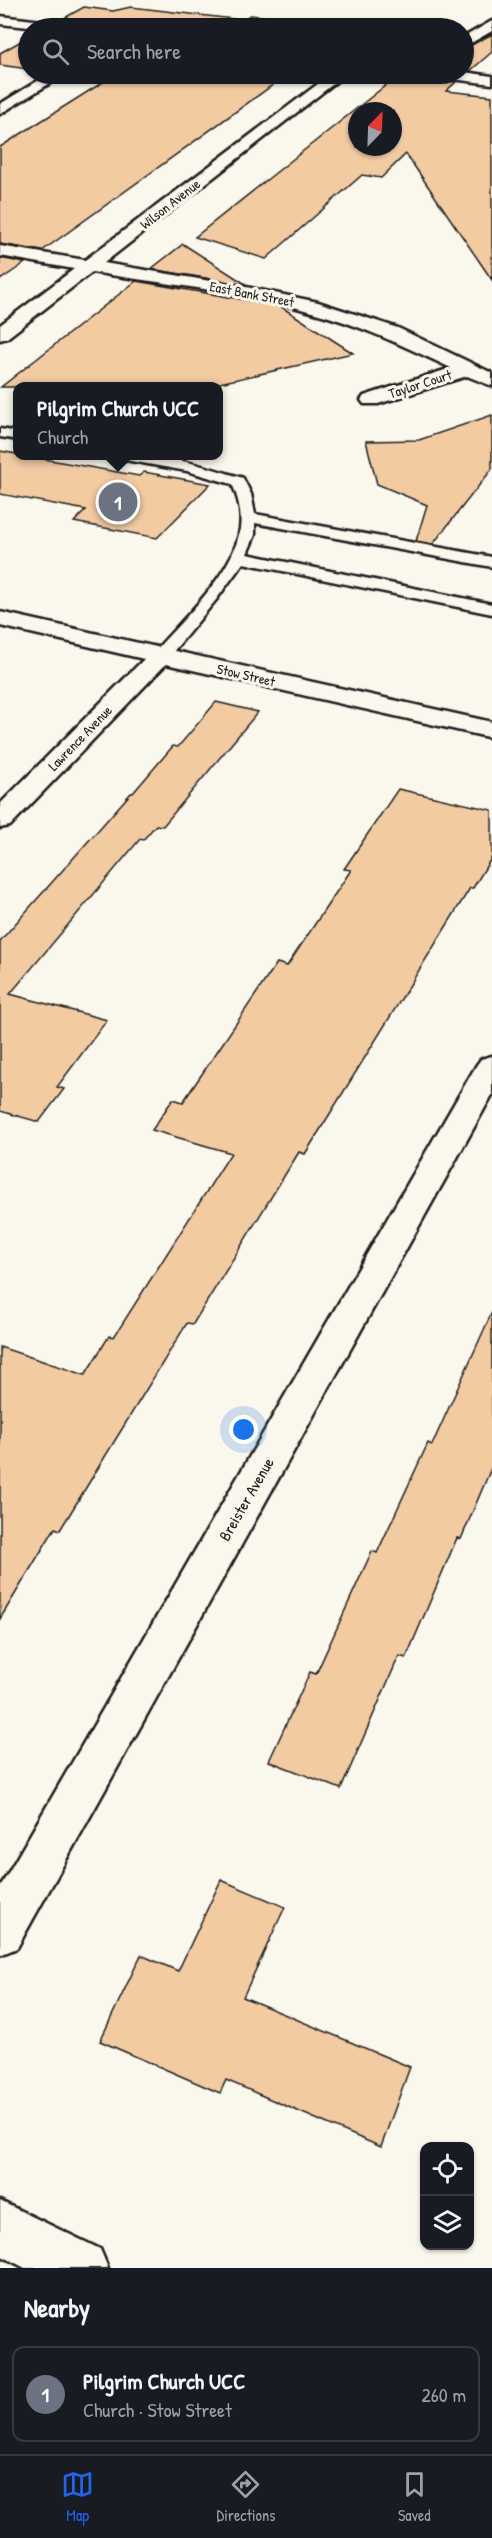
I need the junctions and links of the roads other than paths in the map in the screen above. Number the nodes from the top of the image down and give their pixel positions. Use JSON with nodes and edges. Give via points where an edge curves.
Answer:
{"nodes":[{"id":1,"x":0,"y":20,"type":"edge"},
{"id":2,"x":18,"y":22,"type":"edge"},
{"id":3,"x":492,"y":25,"type":"edge"},
{"id":4,"x":474,"y":36,"type":"edge"},
{"id":5,"x":474,"y":78,"type":"edge"},
{"id":6,"x":492,"y":80,"type":"edge"},
{"id":7,"x":42,"y":84,"type":"edge"},
{"id":8,"x":326,"y":84,"type":"edge"},
{"id":9,"x":0,"y":110,"type":"edge"},
{"id":10,"x":0,"y":251,"type":"edge"},
{"id":11,"x":90,"y":266,"type":"junction"},
{"id":12,"x":0,"y":334,"type":"edge"},
{"id":13,"x":468,"y":369,"type":"junction"},
{"id":14,"x":492,"y":380,"type":"edge"},
{"id":15,"x":371,"y":400,"type":"dead end"},
{"id":16,"x":148,"y":460,"type":"edge"},
{"id":17,"x":248,"y":517,"type":"junction"},
{"id":18,"x":238,"y":557,"type":"junction"},
{"id":19,"x":492,"y":562,"type":"edge"},
{"id":20,"x":492,"y":609,"type":"edge"},
{"id":21,"x":0,"y":619,"type":"edge"},
{"id":22,"x":161,"y":655,"type":"junction"},
{"id":23,"x":492,"y":730,"type":"edge"},
{"id":24,"x":0,"y":820,"type":"edge"},
{"id":25,"x":492,"y":1066,"type":"edge"},
{"id":26,"x":0,"y":1932,"type":"edge"},
{"id":27,"x":0,"y":2227,"type":"edge"},
{"id":28,"x":81,"y":2268,"type":"edge"}],
"edges":[{"from":1,"to":2,"type":"street"},
{"from":3,"to":4,"type":"street"},
{"from":5,"to":6,"type":"street"},
{"from":7,"to":9,"type":"street"},
{"from":8,"to":11,"type":"street","name":"Wilson Avenue"},
{"from":10,"to":11,"type":"street","name":"East Bank Street"},
{"from":11,"to":12,"type":"street","name":"Wilson Avenue"},
{"from":11,"to":13,"type":"street","name":"East Bank Street","via":[[312,306],[371,324]]},
{"from":13,"to":14,"type":"street","name":"East Bank Street"},
{"from":13,"to":15,"type":"street","name":"Taylor Court"},
{"from":16,"to":17,"type":"lane","via":[[238,481]]},
{"from":17,"to":18,"type":"lane","via":[[247,537]]},
{"from":17,"to":19,"type":"lane"},
{"from":18,"to":20,"type":"lane"},
{"from":18,"to":22,"type":"lane"},
{"from":21,"to":22,"type":"street","name":"Stow Street"},
{"from":22,"to":23,"type":"street","name":"Stow Street"},
{"from":22,"to":24,"type":"street","name":"Lawrence Avenue"},
{"from":25,"to":26,"type":"street","name":"Breister Avenue"},
{"from":27,"to":28,"type":"street"}]}
